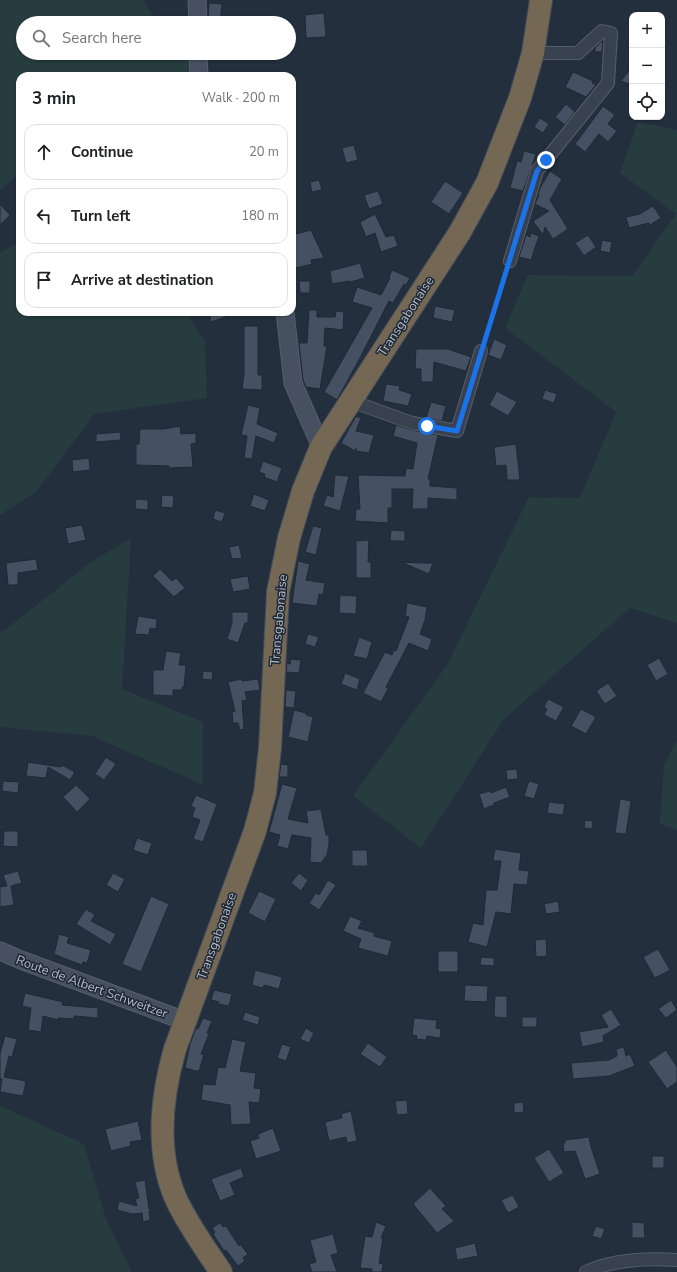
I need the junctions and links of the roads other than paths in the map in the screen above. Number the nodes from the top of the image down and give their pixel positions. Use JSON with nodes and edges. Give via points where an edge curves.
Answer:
{"nodes":[{"id":1,"x":197,"y":0,"type":"edge"},
{"id":2,"x":541,"y":0,"type":"edge"},
{"id":3,"x":198,"y":16,"type":"edge"},
{"id":4,"x":533,"y":53,"type":"junction"},
{"id":5,"x":198,"y":60,"type":"edge"},
{"id":6,"x":199,"y":72,"type":"edge"},
{"id":7,"x":510,"y":261,"type":"road end"},
{"id":8,"x":285,"y":316,"type":"edge"},
{"id":9,"x":480,"y":351,"type":"road end"},
{"id":10,"x":351,"y":401,"type":"junction"},
{"id":11,"x":321,"y":447,"type":"junction"},
{"id":12,"x":0,"y":951,"type":"edge"},
{"id":13,"x":185,"y":1021,"type":"junction"},
{"id":14,"x":677,"y":1260,"type":"edge"},
{"id":15,"x":221,"y":1272,"type":"edge"},
{"id":16,"x":586,"y":1272,"type":"edge"}],
"edges":[{"from":1,"to":3,"type":"street"},
{"from":2,"to":4,"type":"highway","name":"Transgabonaise"},
{"from":4,"to":7,"type":"street","via":[[578,53],[602,30],[611,33],[608,83],[537,171]]},
{"from":4,"to":10,"type":"highway","name":"Transgabonaise","via":[[520,98],[487,183]]},
{"from":5,"to":6,"type":"street"},
{"from":8,"to":11,"type":"street","via":[[292,383]]},
{"from":9,"to":10,"type":"street","via":[[457,431],[412,423]]},
{"from":10,"to":11,"type":"highway","name":"Transgabonaise"},
{"from":11,"to":13,"type":"highway","name":"Transgabonaise","via":[[295,515],[279,585],[270,748],[260,813]]},
{"from":12,"to":13,"type":"street","name":"Route de Albert Schweitzer"},
{"from":13,"to":15,"type":"highway","name":"Transgabonaise","via":[[168,1073],[161,1128],[163,1147],[175,1197]]},
{"from":14,"to":16,"type":"street","via":[[624,1261],[602,1264]]}]}
